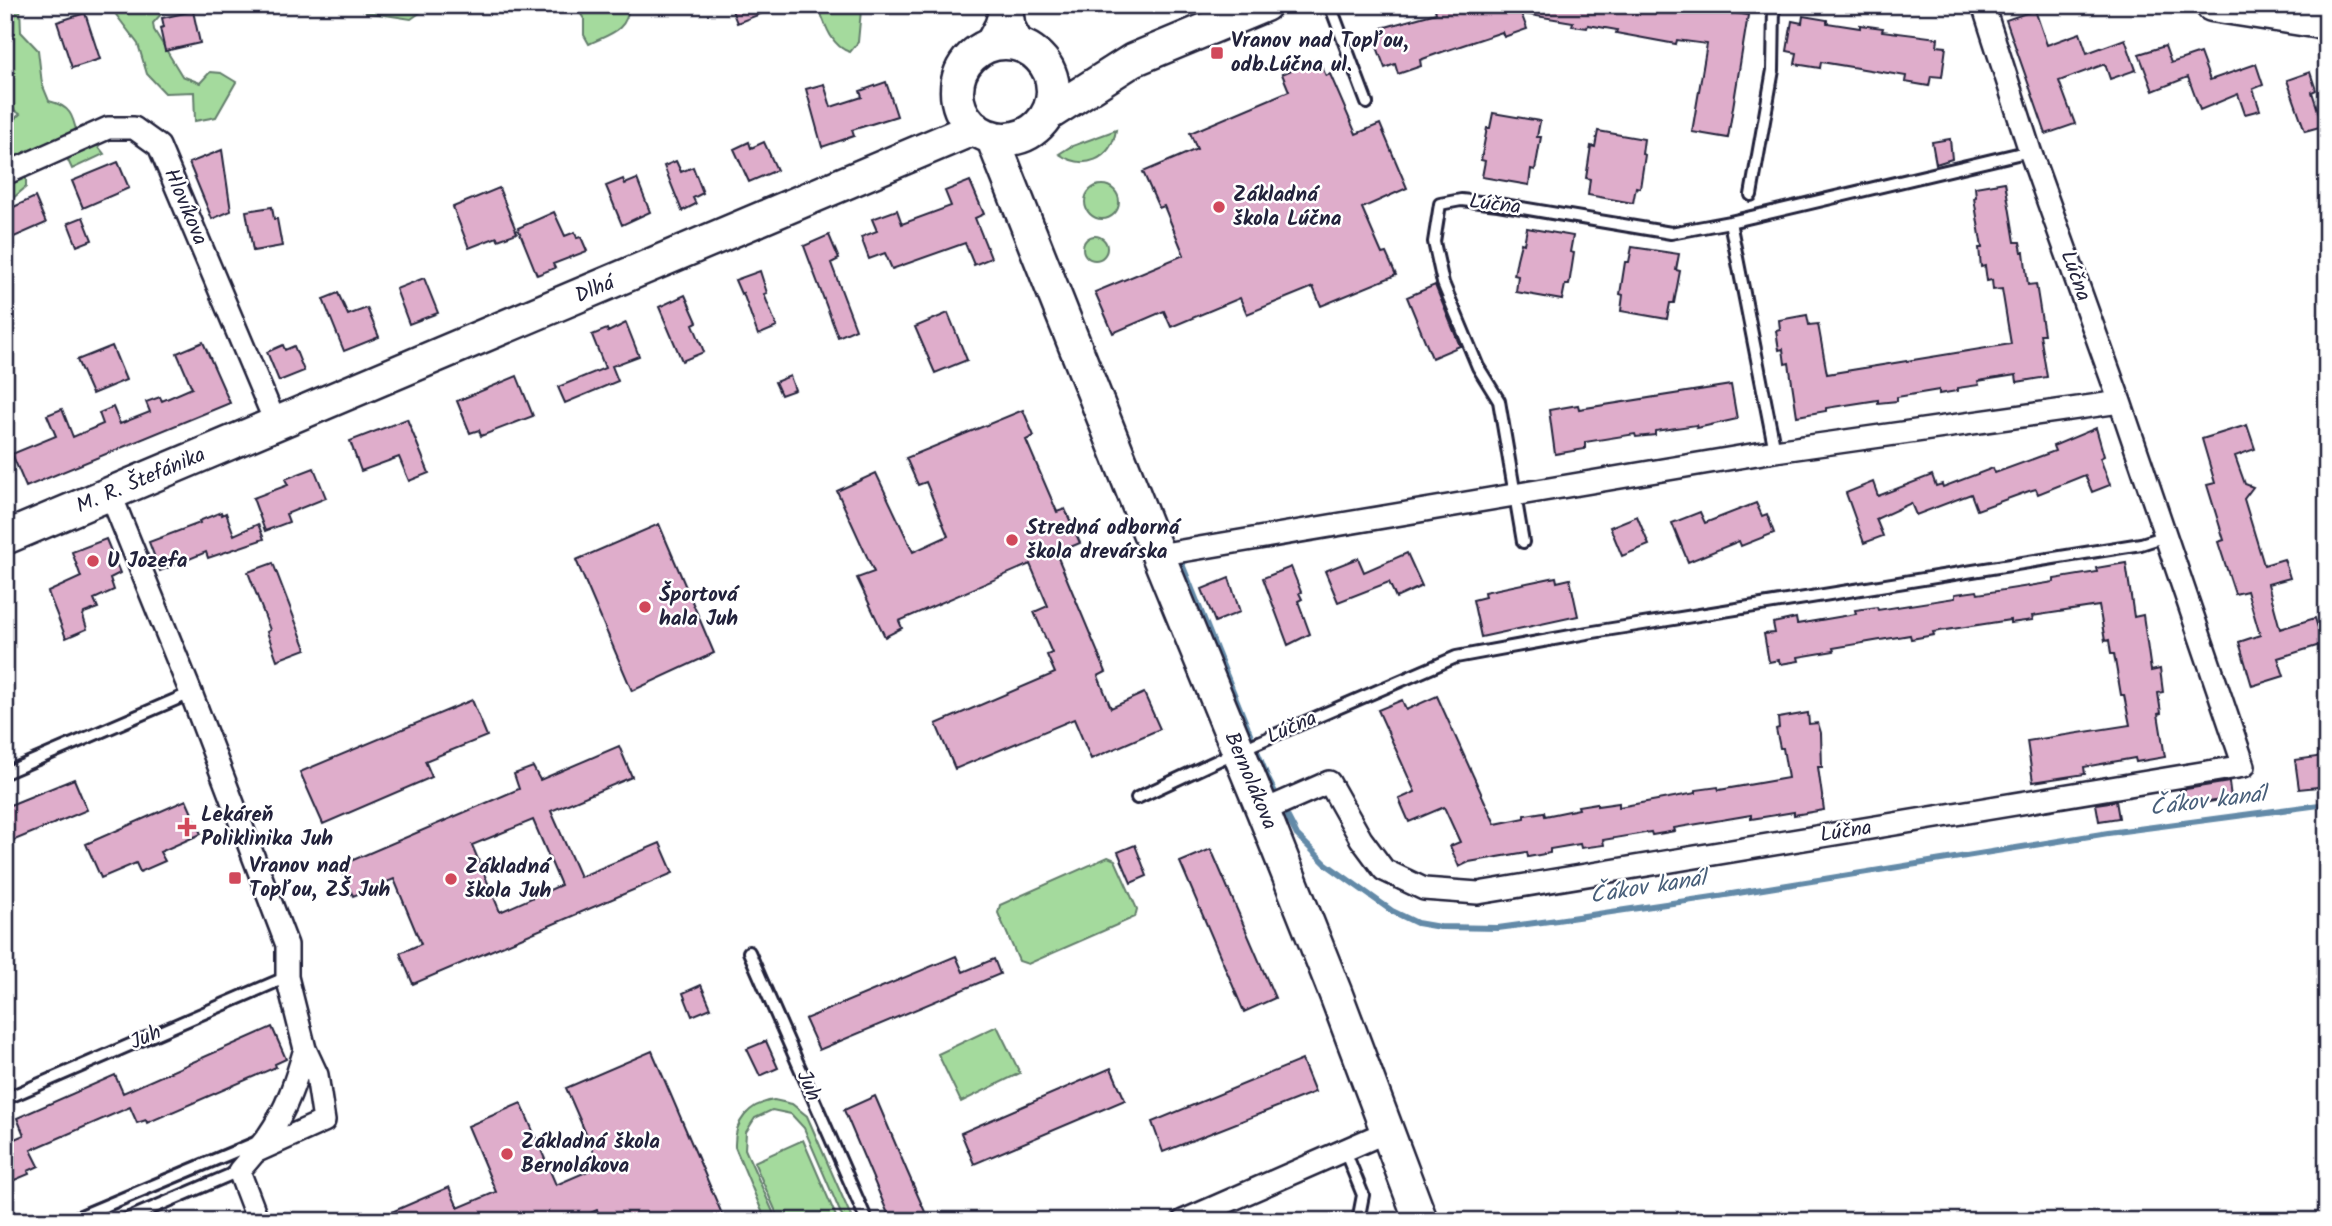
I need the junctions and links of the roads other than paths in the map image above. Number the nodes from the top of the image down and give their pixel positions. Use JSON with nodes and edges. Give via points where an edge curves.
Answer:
{"nodes":[{"id":1,"x":1002,"y":5,"type":"edge"},
{"id":2,"x":1012,"y":5,"type":"edge"},
{"id":3,"x":1265,"y":5,"type":"edge"},
{"id":4,"x":1330,"y":5,"type":"edge"},
{"id":5,"x":1774,"y":5,"type":"edge"},
{"id":6,"x":1983,"y":5,"type":"edge"},
{"id":7,"x":2212,"y":5,"type":"edge"},
{"id":8,"x":2327,"y":23,"type":"edge"},
{"id":9,"x":983,"y":48,"type":"junction"},
{"id":10,"x":1034,"y":54,"type":"junction"},
{"id":11,"x":1133,"y":60,"type":"junction"},
{"id":12,"x":958,"y":98,"type":"junction"},
{"id":13,"x":1367,"y":103,"type":"dead end"},
{"id":14,"x":1042,"y":121,"type":"junction"},
{"id":15,"x":984,"y":133,"type":"junction"},
{"id":16,"x":2030,"y":151,"type":"junction"},
{"id":17,"x":913,"y":156,"type":"junction"},
{"id":18,"x":5,"y":174,"type":"edge"},
{"id":19,"x":1751,"y":195,"type":"dead end"},
{"id":20,"x":1730,"y":222,"type":"junction"},
{"id":21,"x":1028,"y":227,"type":"junction"},
{"id":22,"x":2120,"y":401,"type":"junction"},
{"id":23,"x":276,"y":424,"type":"junction"},
{"id":24,"x":1775,"y":451,"type":"junction"},
{"id":25,"x":110,"y":493,"type":"junction"},
{"id":26,"x":1516,"y":496,"type":"junction"},
{"id":27,"x":2166,"y":536,"type":"junction"},
{"id":28,"x":5,"y":538,"type":"edge"},
{"id":29,"x":1523,"y":542,"type":"dead end"},
{"id":30,"x":1158,"y":555,"type":"junction"},
{"id":31,"x":191,"y":693,"type":"junction"},
{"id":32,"x":1238,"y":751,"type":"junction"},
{"id":33,"x":5,"y":773,"type":"edge"},
{"id":34,"x":1137,"y":798,"type":"dead end"},
{"id":35,"x":1263,"y":811,"type":"junction"},
{"id":36,"x":749,"y":952,"type":"dead end"},
{"id":37,"x":287,"y":977,"type":"junction"},
{"id":38,"x":305,"y":1049,"type":"junction"},
{"id":39,"x":5,"y":1099,"type":"edge"},
{"id":40,"x":1387,"y":1132,"type":"junction"},
{"id":41,"x":260,"y":1146,"type":"junction"},
{"id":42,"x":1345,"y":1151,"type":"junction"},
{"id":43,"x":239,"y":1171,"type":"junction"},
{"id":44,"x":69,"y":1221,"type":"edge"},
{"id":45,"x":122,"y":1221,"type":"edge"},
{"id":46,"x":258,"y":1221,"type":"edge"},
{"id":47,"x":867,"y":1221,"type":"edge"},
{"id":48,"x":1184,"y":1221,"type":"edge"},
{"id":49,"x":1358,"y":1221,"type":"edge"},
{"id":50,"x":1421,"y":1221,"type":"edge"}],
"edges":[{"from":1,"to":9,"type":"street"},
{"from":2,"to":10,"type":"street","via":[[1014,26]]},
{"from":3,"to":11,"type":"street"},
{"from":4,"to":13,"type":"lane"},
{"from":5,"to":19,"type":"lane","via":[[1773,70]]},
{"from":6,"to":16,"type":"street","name":"Lúčna"},
{"from":7,"to":8,"type":"street"},
{"from":9,"to":10,"type":"street","via":[[1011,43]]},
{"from":9,"to":12,"type":"street","via":[[965,64]]},
{"from":10,"to":11,"type":"street","via":[[1069,69]]},
{"from":10,"to":14,"type":"street","via":[[1050,74],[1053,88]]},
{"from":11,"to":14,"type":"street"},
{"from":12,"to":15,"type":"street","via":[[966,120]]},
{"from":12,"to":17,"type":"street","via":[[946,127]]},
{"from":14,"to":15,"type":"street","via":[[1016,138]]},
{"from":14,"to":21,"type":"street","via":[[1024,163]]},
{"from":15,"to":17,"type":"street","name":"Dlhá"},
{"from":15,"to":21,"type":"street","name":"Bernolákova"},
{"from":16,"to":20,"type":"lane","name":"Lúčna"},
{"from":16,"to":22,"type":"street","name":"Lúčna"},
{"from":17,"to":23,"type":"street","name":"Dlhá"},
{"from":18,"to":23,"type":"street","name":"Hlovíkova","via":[[108,128],[134,128],[159,146]]},
{"from":20,"to":24,"type":"lane"},
{"from":20,"to":26,"type":"lane","name":"Lúčna","via":[[1671,233],[1498,204],[1461,200],[1440,204],[1434,242],[1443,283],[1478,367],[1499,401]]},
{"from":21,"to":30,"type":"street","name":"Bernolákova"},
{"from":22,"to":24,"type":"street"},
{"from":22,"to":27,"type":"street","name":"Lúčna"},
{"from":23,"to":25,"type":"street","name":"M. R. Štefánika"},
{"from":24,"to":26,"type":"street"},
{"from":25,"to":28,"type":"street","name":"M. R. Štefánika"},
{"from":25,"to":31,"type":"street"},
{"from":26,"to":29,"type":"lane"},
{"from":26,"to":30,"type":"street"},
{"from":27,"to":32,"type":"lane","name":"Lúčna","via":[[2141,544],[1456,657]]},
{"from":27,"to":35,"type":"street","name":"Lúčna","via":[[2244,766],[1478,893],[1424,889],[1384,870],[1329,782]]},
{"from":30,"to":32,"type":"street","name":"Bernolákova"},
{"from":31,"to":33,"type":"lane"},
{"from":31,"to":37,"type":"street","via":[[286,945]]},
{"from":32,"to":34,"type":"lane","name":"Lúčna"},
{"from":32,"to":35,"type":"street","name":"Bernolákova"},
{"from":35,"to":40,"type":"street","name":"Bernolákova"},
{"from":36,"to":47,"type":"lane","name":"Juh"},
{"from":37,"to":38,"type":"street"},
{"from":37,"to":39,"type":"lane","name":"Juh"},
{"from":38,"to":41,"type":"street","via":[[289,1100]]},
{"from":38,"to":41,"type":"street","via":[[317,1075],[324,1121]]},
{"from":40,"to":42,"type":"street"},
{"from":40,"to":50,"type":"street","name":"Bernolákova"},
{"from":41,"to":43,"type":"street"},
{"from":41,"to":44,"type":"lane"},
{"from":42,"to":48,"type":"street"},
{"from":42,"to":49,"type":"lane","via":[[1363,1195]]},
{"from":43,"to":45,"type":"lane"},
{"from":43,"to":46,"type":"street"}]}
